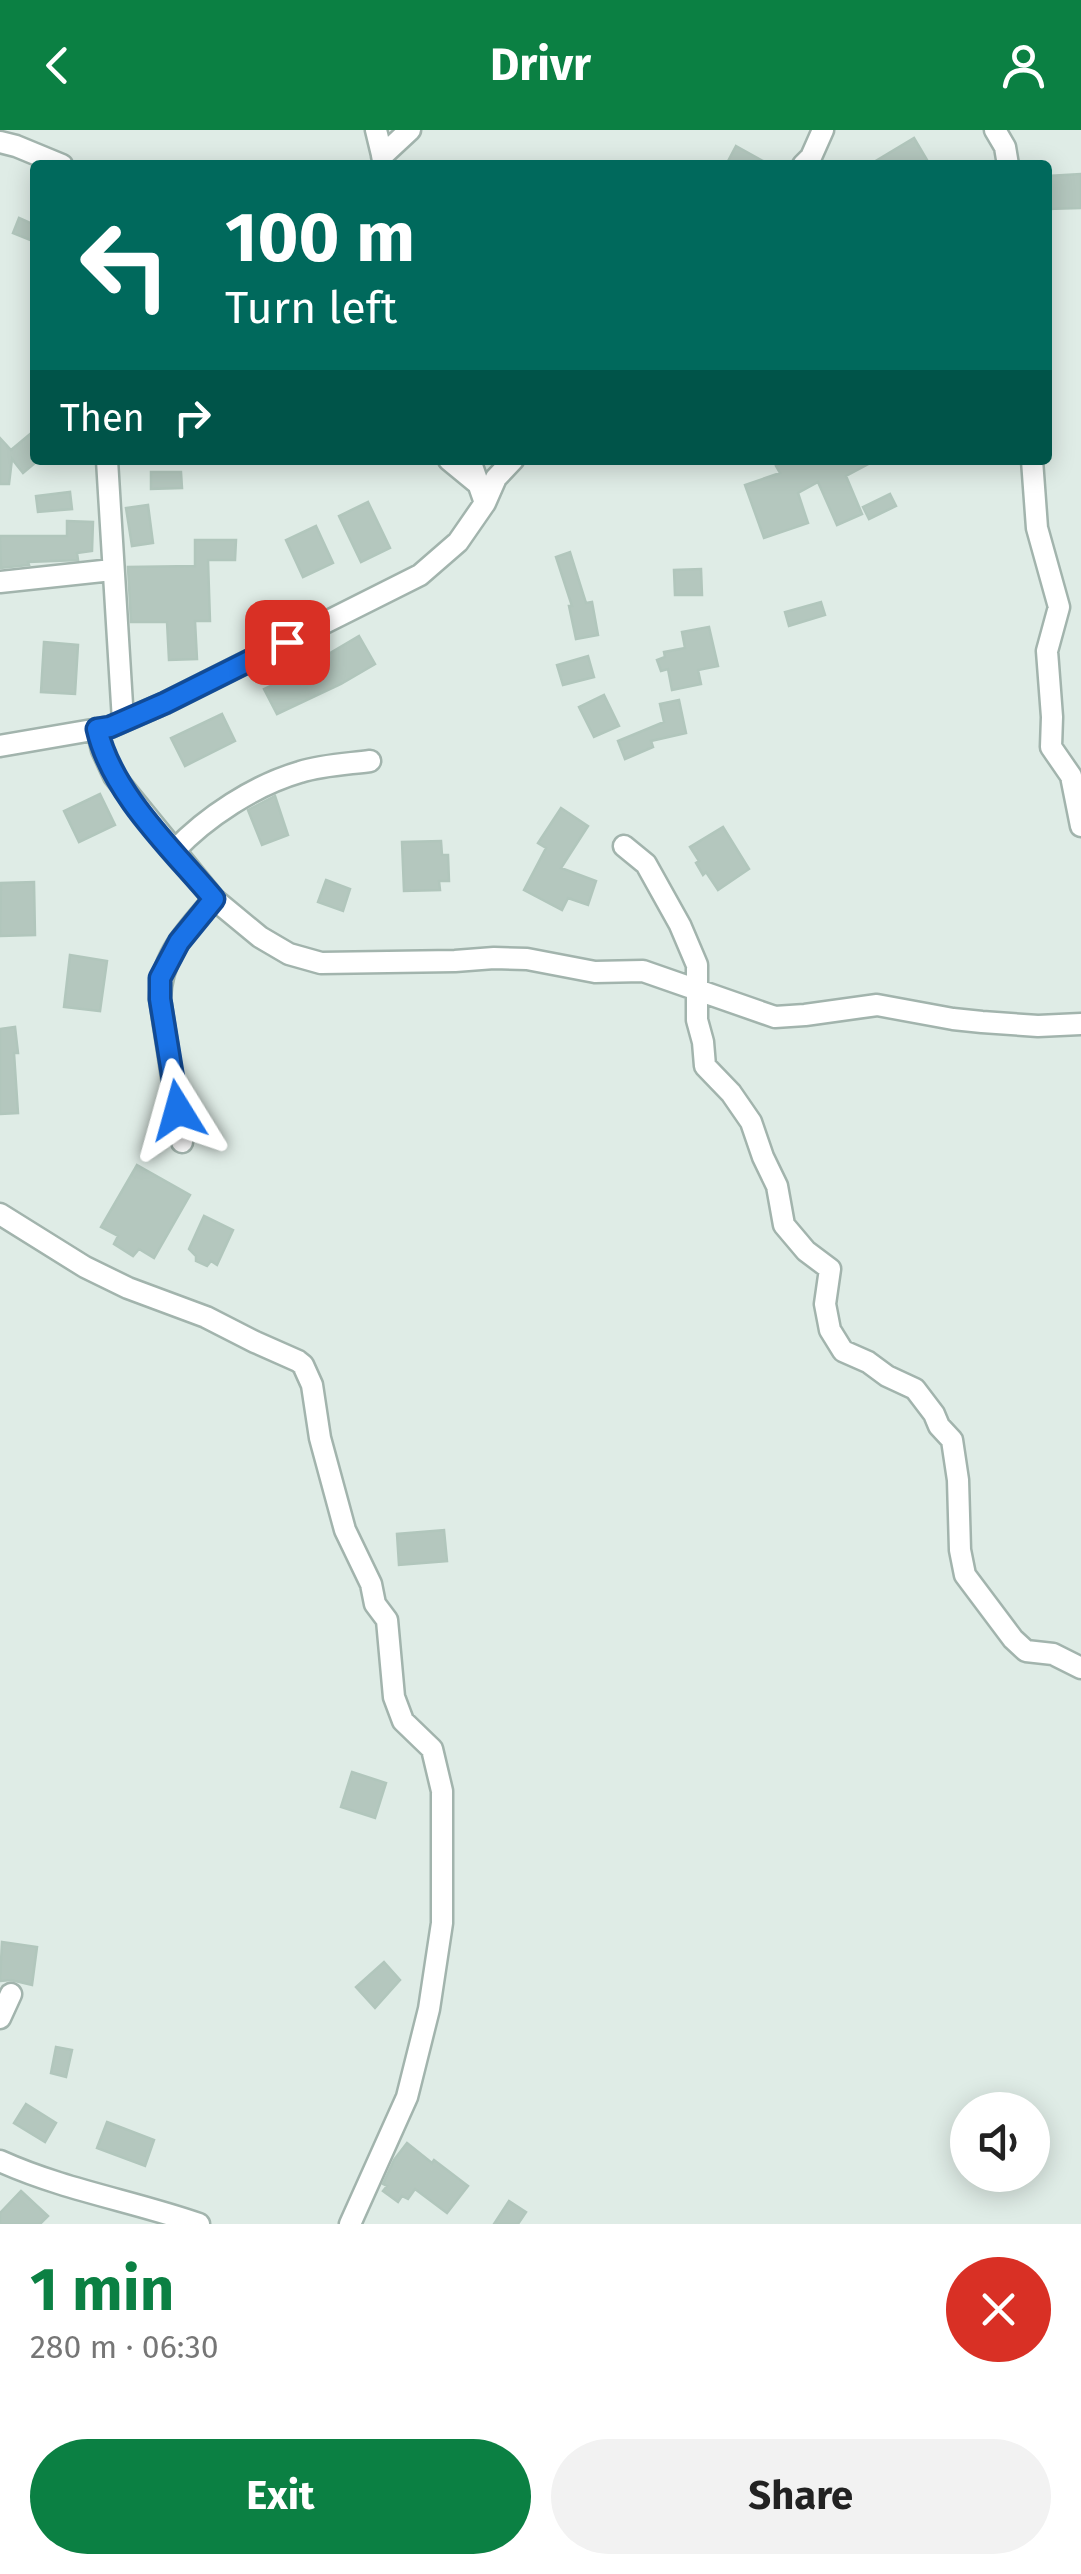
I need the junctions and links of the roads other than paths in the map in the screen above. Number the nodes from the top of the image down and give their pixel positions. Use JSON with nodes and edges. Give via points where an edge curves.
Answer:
{"nodes":[{"id":1,"x":376,"y":130,"type":"edge"},
{"id":2,"x":410,"y":130,"type":"edge"},
{"id":3,"x":823,"y":130,"type":"edge"},
{"id":4,"x":995,"y":130,"type":"edge"},
{"id":5,"x":0,"y":142,"type":"edge"},
{"id":6,"x":49,"y":160,"type":"edge"},
{"id":7,"x":384,"y":160,"type":"edge"},
{"id":8,"x":807,"y":160,"type":"edge"},
{"id":9,"x":1007,"y":160,"type":"edge"},
{"id":10,"x":106,"y":465,"type":"edge"},
{"id":11,"x":453,"y":465,"type":"edge"},
{"id":12,"x":472,"y":465,"type":"edge"},
{"id":13,"x":509,"y":465,"type":"edge"},
{"id":14,"x":1032,"y":465,"type":"edge"},
{"id":15,"x":482,"y":493,"type":"junction"},
{"id":16,"x":112,"y":570,"type":"junction"},
{"id":17,"x":0,"y":582,"type":"edge"},
{"id":18,"x":123,"y":721,"type":"junction"},
{"id":19,"x":97,"y":729,"type":"junction"},
{"id":20,"x":0,"y":746,"type":"edge"},
{"id":21,"x":370,"y":761,"type":"dead end"},
{"id":22,"x":1081,"y":826,"type":"edge"},
{"id":23,"x":624,"y":846,"type":"dead end"},
{"id":24,"x":174,"y":851,"type":"junction"},
{"id":25,"x":214,"y":899,"type":"junction"},
{"id":26,"x":696,"y":990,"type":"junction"},
{"id":27,"x":1081,"y":1024,"type":"edge"},
{"id":28,"x":182,"y":1142,"type":"dead end"},
{"id":29,"x":0,"y":1214,"type":"edge"},
{"id":30,"x":1081,"y":1668,"type":"edge"},
{"id":31,"x":10,"y":1994,"type":"dead end"},
{"id":32,"x":0,"y":2018,"type":"edge"},
{"id":33,"x":0,"y":2161,"type":"edge"},
{"id":34,"x":200,"y":2224,"type":"edge"},
{"id":35,"x":350,"y":2224,"type":"edge"}],
"edges":[{"from":1,"to":7,"type":"street"},
{"from":2,"to":7,"type":"street"},
{"from":3,"to":8,"type":"street"},
{"from":4,"to":9,"type":"street"},
{"from":5,"to":6,"type":"street"},
{"from":10,"to":16,"type":"street"},
{"from":11,"to":15,"type":"street"},
{"from":12,"to":15,"type":"street"},
{"from":13,"to":15,"type":"street"},
{"from":14,"to":22,"type":"street","via":[[1038,528],[1059,607],[1048,651],[1051,747],[1072,776]]},
{"from":15,"to":18,"type":"street","via":[[458,542],[420,575]]},
{"from":16,"to":17,"type":"street"},
{"from":16,"to":18,"type":"street"},
{"from":18,"to":19,"type":"street"},
{"from":19,"to":20,"type":"street"},
{"from":19,"to":24,"type":"street","via":[[114,776]]},
{"from":21,"to":24,"type":"street","via":[[262,785]]},
{"from":23,"to":26,"type":"street","via":[[646,864],[680,925],[696,965]]},
{"from":24,"to":25,"type":"street"},
{"from":25,"to":26,"type":"street","via":[[260,937],[321,963],[526,959],[595,972],[644,970]]},
{"from":25,"to":28,"type":"street","via":[[160,978]]},
{"from":26,"to":27,"type":"street","via":[[775,1016],[877,1005],[953,1020]]},
{"from":26,"to":30,"type":"street","via":[[704,1066],[752,1122],[784,1225],[830,1269],[830,1330],[843,1351],[915,1389],[952,1440],[965,1575],[1026,1651],[1054,1654]]},
{"from":29,"to":35,"type":"street","via":[[85,1268],[304,1364],[312,1385],[345,1530],[387,1620],[394,1697],[403,1722],[432,1749],[442,1791],[442,1922],[425,2028],[407,2097]]},
{"from":31,"to":32,"type":"street"},
{"from":33,"to":34,"type":"street"}]}
